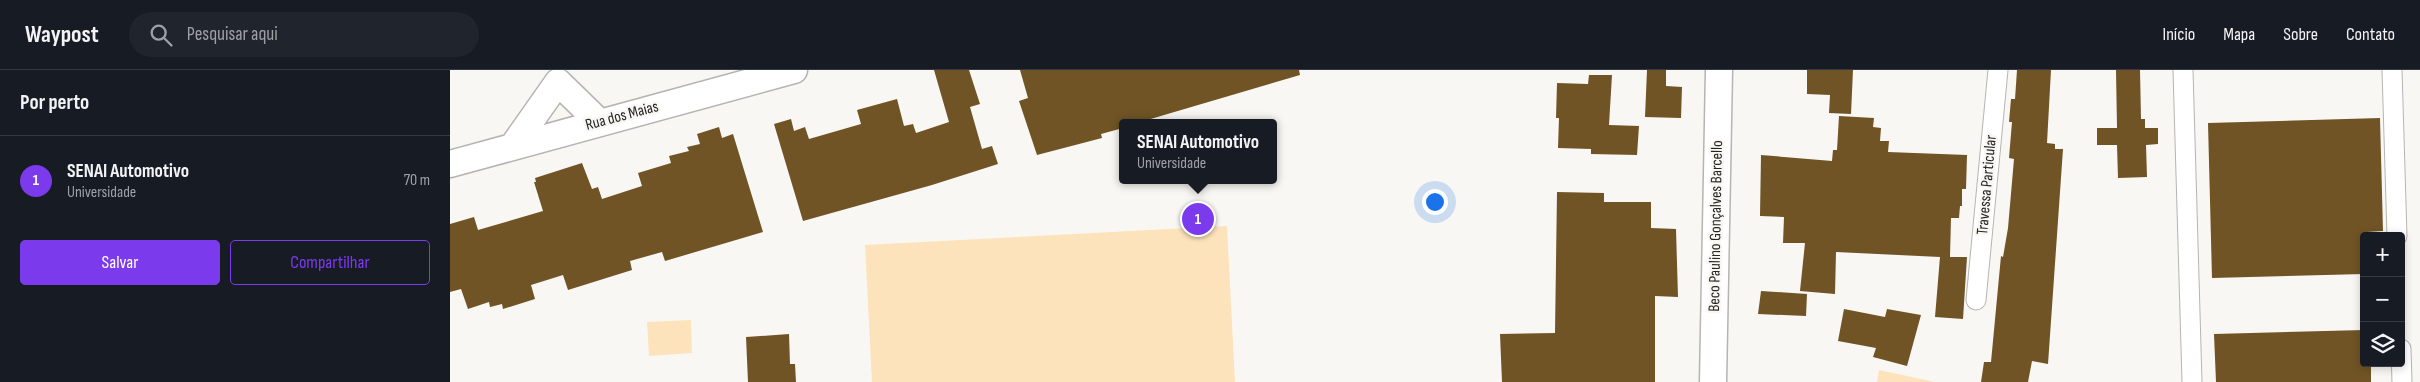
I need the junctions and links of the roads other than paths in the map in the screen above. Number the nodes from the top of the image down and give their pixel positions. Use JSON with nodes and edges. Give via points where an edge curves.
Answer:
{"nodes":[{"id":1,"x":794,"y":70,"type":"edge"},
{"id":2,"x":1719,"y":70,"type":"edge"},
{"id":3,"x":1998,"y":70,"type":"edge"},
{"id":4,"x":2183,"y":70,"type":"edge"},
{"id":5,"x":2392,"y":70,"type":"edge"},
{"id":6,"x":600,"y":122,"type":"junction"},
{"id":7,"x":513,"y":146,"type":"junction"},
{"id":8,"x":450,"y":164,"type":"edge"},
{"id":9,"x":2397,"y":232,"type":"edge"},
{"id":10,"x":1976,"y":300,"type":"dead end"},
{"id":11,"x":2402,"y":367,"type":"edge"},
{"id":12,"x":1712,"y":382,"type":"edge"},
{"id":13,"x":2192,"y":382,"type":"edge"},
{"id":14,"x":2402,"y":382,"type":"edge"}],
"edges":[{"from":1,"to":6,"type":"main road","name":"Rua dos Maias"},
{"from":2,"to":12,"type":"main road","name":"Beco Paulino Gonçalves Barcello"},
{"from":3,"to":10,"type":"street","name":"Travessa Particular"},
{"from":4,"to":13,"type":"street"},
{"from":5,"to":9,"type":"street"},
{"from":6,"to":7,"type":"main road","name":"Rua dos Maias"},
{"from":6,"to":7,"type":"main road","via":[[558,82]]},
{"from":7,"to":8,"type":"main road","name":"Rua dos Maias"},
{"from":11,"to":14,"type":"street"}]}
